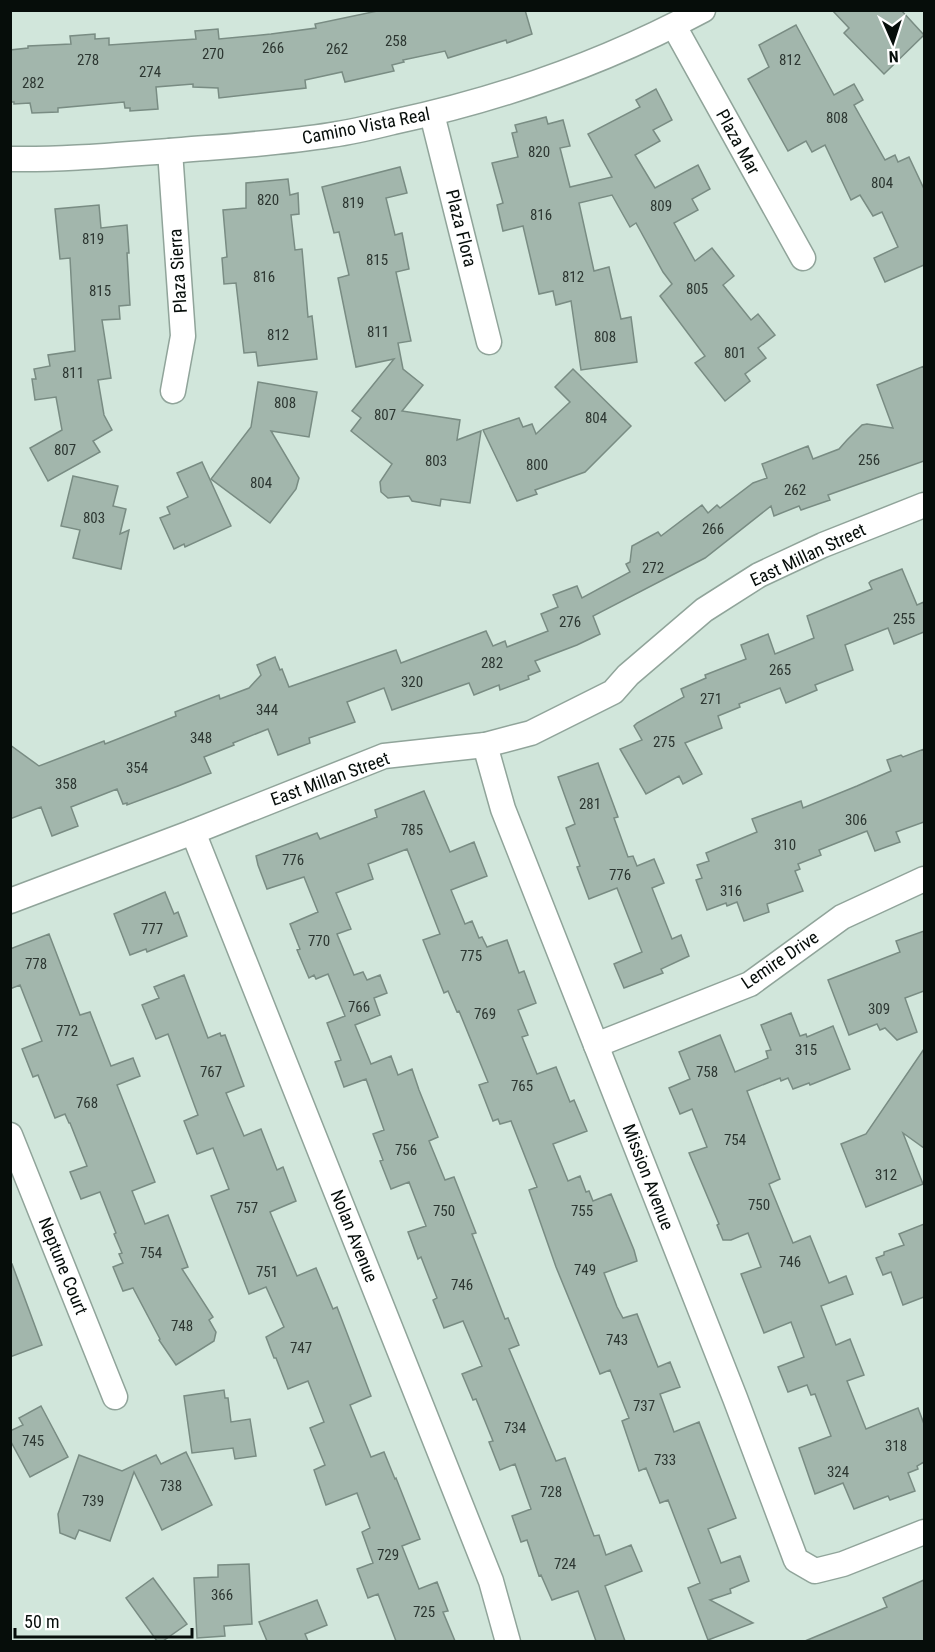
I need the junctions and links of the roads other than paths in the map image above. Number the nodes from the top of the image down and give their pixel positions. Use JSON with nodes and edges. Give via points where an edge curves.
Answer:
{"nodes":[{"id":1,"x":704,"y":10,"type":"edge"},
{"id":2,"x":674,"y":26,"type":"junction"},
{"id":3,"x":432,"y":114,"type":"junction"},
{"id":4,"x":170,"y":151,"type":"junction"},
{"id":5,"x":10,"y":159,"type":"edge"},
{"id":6,"x":803,"y":258,"type":"dead end"},
{"id":7,"x":489,"y":342,"type":"dead end"},
{"id":8,"x":173,"y":391,"type":"dead end"},
{"id":9,"x":924,"y":506,"type":"edge"},
{"id":10,"x":485,"y":745,"type":"junction"},
{"id":11,"x":193,"y":832,"type":"junction"},
{"id":12,"x":924,"y":879,"type":"edge"},
{"id":13,"x":10,"y":901,"type":"edge"},
{"id":14,"x":596,"y":1044,"type":"junction"},
{"id":15,"x":10,"y":1135,"type":"edge"},
{"id":16,"x":115,"y":1397,"type":"dead end"},
{"id":17,"x":924,"y":1532,"type":"edge"},
{"id":18,"x":508,"y":1641,"type":"edge"}],
"edges":[{"from":1,"to":2,"type":"street","name":"Camino Vista Real"},
{"from":2,"to":3,"type":"street","name":"Camino Vista Real","via":[[554,76]]},
{"from":2,"to":6,"type":"street","name":"Plaza Mar"},
{"from":3,"to":4,"type":"street","name":"Camino Vista Real","via":[[333,135]]},
{"from":3,"to":7,"type":"street","name":"Plaza Flora"},
{"from":4,"to":5,"type":"street","name":"Camino Vista Real","via":[[57,160]]},
{"from":4,"to":8,"type":"street","name":"Plaza Sierra","via":[[183,336]]},
{"from":9,"to":10,"type":"street","name":"East Millan Street","via":[[759,575],[704,610],[613,692],[531,733]]},
{"from":10,"to":11,"type":"street","name":"East Millan Street","via":[[384,756]]},
{"from":10,"to":14,"type":"street","name":"Mission Avenue","via":[[503,809]]},
{"from":11,"to":13,"type":"street","name":"East Millan Street"},
{"from":11,"to":18,"type":"street","name":"Nolan Avenue","via":[[490,1581]]},
{"from":12,"to":14,"type":"street","name":"Lemire Drive","via":[[842,917],[750,984]]},
{"from":14,"to":17,"type":"street","name":"Mission Avenue","via":[[796,1560],[815,1571]]},
{"from":15,"to":16,"type":"street","name":"Neptune Court"}]}
